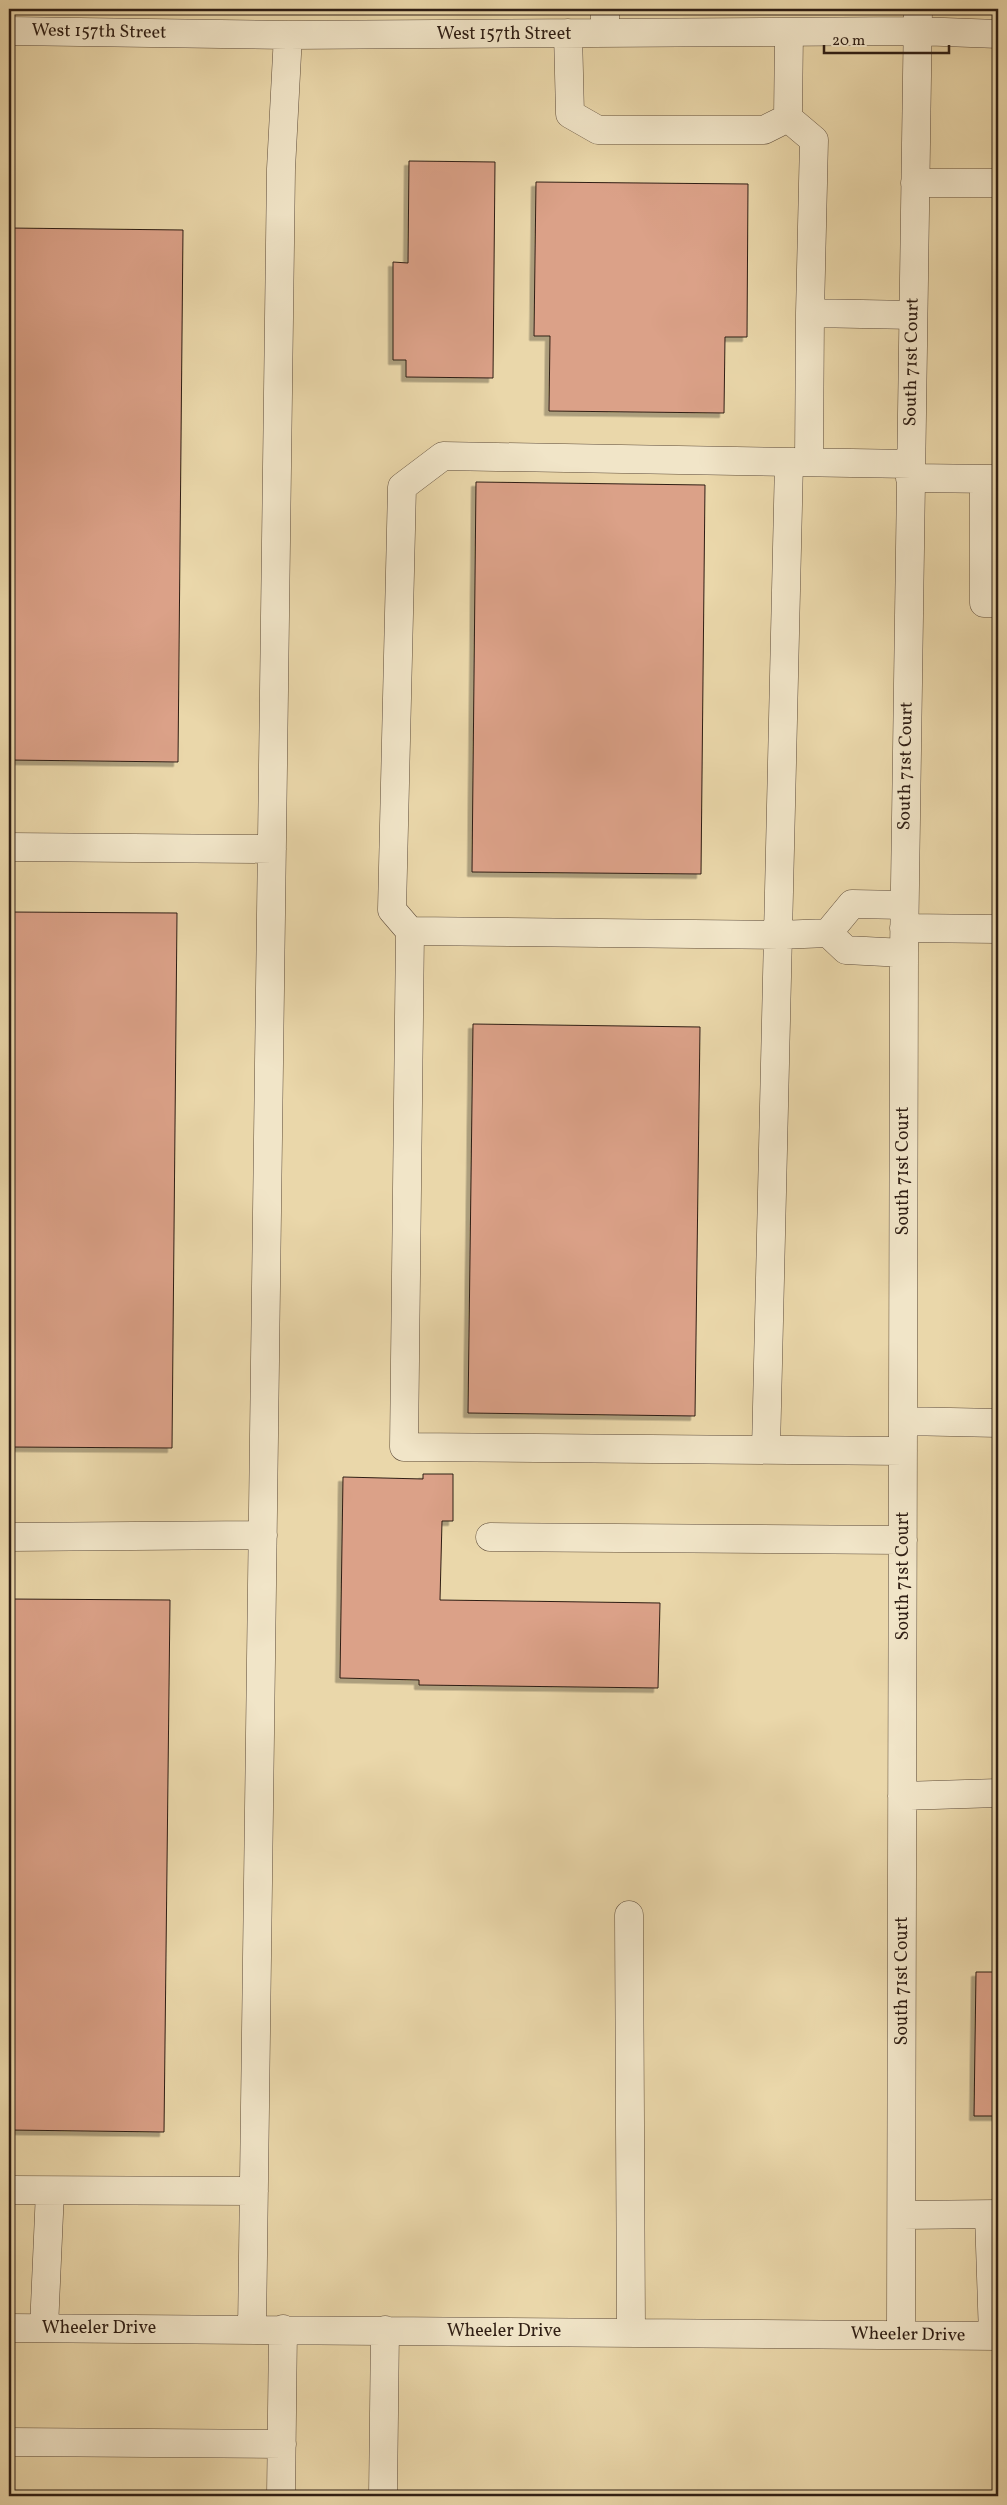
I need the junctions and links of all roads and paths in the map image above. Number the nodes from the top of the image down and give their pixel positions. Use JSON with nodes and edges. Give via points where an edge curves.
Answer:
{"nodes":[{"id":1,"x":917,"y":20,"type":"edge"},
{"id":2,"x":605,"y":21,"type":"edge"},
{"id":3,"x":14,"y":24,"type":"edge"},
{"id":4,"x":789,"y":32,"type":"junction"},
{"id":5,"x":568,"y":33,"type":"junction"},
{"id":6,"x":998,"y":34,"type":"edge"},
{"id":7,"x":288,"y":35,"type":"junction"},
{"id":8,"x":788,"y":118,"type":"junction"},
{"id":9,"x":915,"y":183,"type":"junction"},
{"id":10,"x":998,"y":183,"type":"edge"},
{"id":11,"x":810,"y":313,"type":"junction"},
{"id":12,"x":913,"y":315,"type":"junction"},
{"id":13,"x":799,"y":462,"type":"junction"},
{"id":14,"x":911,"y":471,"type":"junction"},
{"id":15,"x":991,"y":479,"type":"edge"},
{"id":16,"x":998,"y":603,"type":"edge"},
{"id":17,"x":9,"y":847,"type":"edge"},
{"id":18,"x":272,"y":849,"type":"junction"},
{"id":19,"x":904,"y":929,"type":"junction"},
{"id":20,"x":998,"y":929,"type":"edge"},
{"id":21,"x":410,"y":931,"type":"junction"},
{"id":22,"x":828,"y":933,"type":"junction"},
{"id":23,"x":779,"y":935,"type":"junction"},
{"id":24,"x":903,"y":1421,"type":"junction"},
{"id":25,"x":998,"y":1422,"type":"edge"},
{"id":26,"x":766,"y":1450,"type":"junction"},
{"id":27,"x":903,"y":1451,"type":"junction"},
{"id":28,"x":263,"y":1535,"type":"junction"},
{"id":29,"x":9,"y":1537,"type":"edge"},
{"id":30,"x":490,"y":1537,"type":"dead end"},
{"id":31,"x":903,"y":1540,"type":"junction"},
{"id":32,"x":998,"y":1793,"type":"edge"},
{"id":33,"x":902,"y":1796,"type":"junction"},
{"id":34,"x":629,"y":1915,"type":"dead end"},
{"id":35,"x":9,"y":2190,"type":"edge"},
{"id":36,"x":50,"y":2191,"type":"junction"},
{"id":37,"x":254,"y":2191,"type":"junction"},
{"id":38,"x":994,"y":2214,"type":"edge"},
{"id":39,"x":902,"y":2215,"type":"junction"},
{"id":40,"x":9,"y":2328,"type":"edge"},
{"id":41,"x":44,"y":2328,"type":"junction"},
{"id":42,"x":283,"y":2329,"type":"junction"},
{"id":43,"x":252,"y":2330,"type":"junction"},
{"id":44,"x":385,"y":2330,"type":"junction"},
{"id":45,"x":631,"y":2332,"type":"junction"},
{"id":46,"x":901,"y":2334,"type":"junction"},
{"id":47,"x":996,"y":2336,"type":"edge"},
{"id":48,"x":9,"y":2442,"type":"edge"},
{"id":49,"x":282,"y":2444,"type":"junction"},
{"id":50,"x":281,"y":2496,"type":"edge"},
{"id":51,"x":383,"y":2496,"type":"edge"}],
"edges":[{"from":1,"to":4,"type":"street","name":"West 157th Street"},
{"from":1,"to":6,"type":"street","name":"West 157th Street"},
{"from":1,"to":9,"type":"street","name":"South 71st Court"},
{"from":2,"to":4,"type":"street","name":"West 157th Street"},
{"from":2,"to":5,"type":"street","name":"West 157th Street"},
{"from":3,"to":7,"type":"street","name":"West 157th Street"},
{"from":4,"to":8,"type":"street"},
{"from":5,"to":7,"type":"street","name":"West 157th Street"},
{"from":5,"to":8,"type":"street","via":[[570,114],[598,130],[764,130]]},
{"from":7,"to":18,"type":"street","via":[[281,179]]},
{"from":8,"to":11,"type":"street","via":[[814,140]]},
{"from":9,"to":10,"type":"street"},
{"from":9,"to":12,"type":"street","name":"South 71st Court"},
{"from":11,"to":12,"type":"street"},
{"from":11,"to":13,"type":"street"},
{"from":12,"to":14,"type":"street","name":"South 71st Court"},
{"from":13,"to":14,"type":"street"},
{"from":13,"to":21,"type":"street","via":[[443,456],[402,487],[392,910]]},
{"from":13,"to":23,"type":"street"},
{"from":14,"to":15,"type":"street"},
{"from":14,"to":19,"type":"street","name":"South 71st Court"},
{"from":15,"to":16,"type":"street","via":[[984,603]]},
{"from":17,"to":18,"type":"street"},
{"from":18,"to":28,"type":"street"},
{"from":19,"to":20,"type":"street"},
{"from":19,"to":22,"type":"street","via":[[846,950]]},
{"from":19,"to":22,"type":"street","via":[[852,904]]},
{"from":19,"to":24,"type":"street","name":"South 71st Court"},
{"from":21,"to":23,"type":"street"},
{"from":21,"to":26,"type":"street","via":[[404,1447]]},
{"from":22,"to":23,"type":"street"},
{"from":23,"to":26,"type":"street"},
{"from":24,"to":25,"type":"street"},
{"from":24,"to":27,"type":"street","name":"South 71st Court"},
{"from":26,"to":27,"type":"street"},
{"from":27,"to":31,"type":"street","name":"South 71st Court"},
{"from":28,"to":29,"type":"street"},
{"from":28,"to":37,"type":"street"},
{"from":30,"to":31,"type":"street"},
{"from":31,"to":33,"type":"street","name":"South 71st Court"},
{"from":32,"to":33,"type":"street"},
{"from":33,"to":39,"type":"street","name":"South 71st Court"},
{"from":34,"to":45,"type":"street"},
{"from":35,"to":36,"type":"street"},
{"from":36,"to":37,"type":"street"},
{"from":36,"to":41,"type":"street"},
{"from":37,"to":43,"type":"street"},
{"from":38,"to":39,"type":"street"},
{"from":38,"to":47,"type":"street"},
{"from":39,"to":46,"type":"street","name":"South 71st Court"},
{"from":40,"to":41,"type":"street","name":"Wheeler Drive"},
{"from":41,"to":43,"type":"street","name":"Wheeler Drive"},
{"from":42,"to":43,"type":"street","name":"Wheeler Drive"},
{"from":42,"to":44,"type":"street","name":"Wheeler Drive"},
{"from":42,"to":49,"type":"street"},
{"from":44,"to":45,"type":"street","name":"Wheeler Drive"},
{"from":44,"to":51,"type":"street"},
{"from":45,"to":46,"type":"street","name":"Wheeler Drive"},
{"from":46,"to":47,"type":"street","name":"Wheeler Drive"},
{"from":48,"to":49,"type":"street"},
{"from":49,"to":50,"type":"street"}]}
